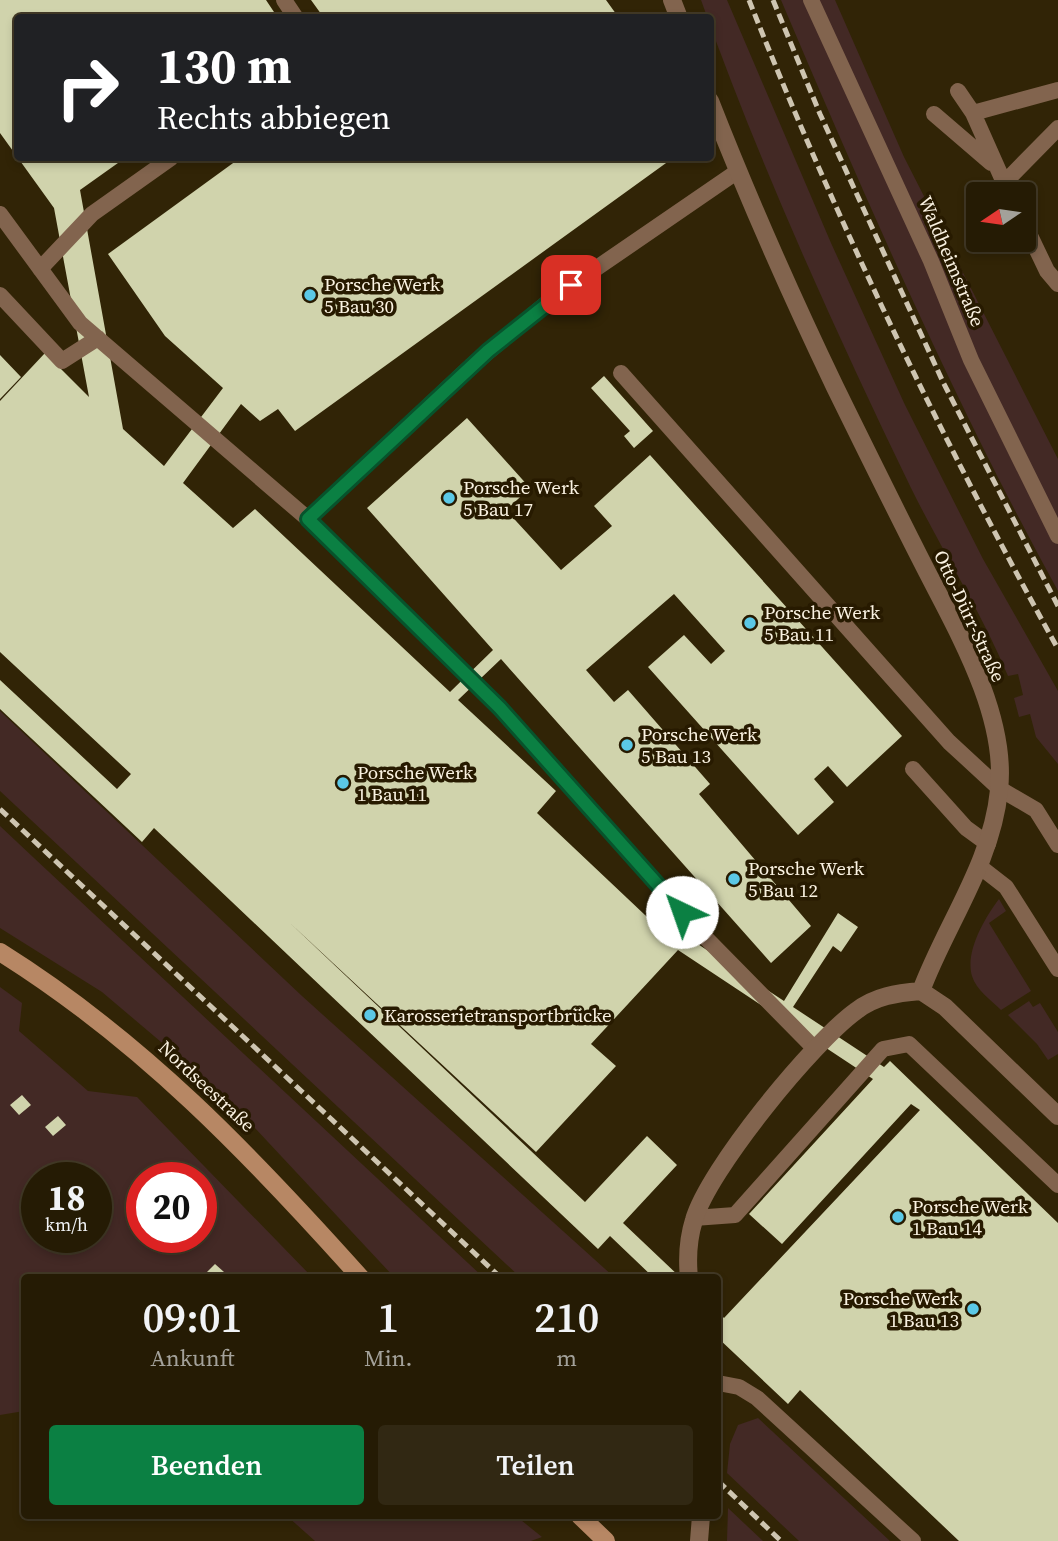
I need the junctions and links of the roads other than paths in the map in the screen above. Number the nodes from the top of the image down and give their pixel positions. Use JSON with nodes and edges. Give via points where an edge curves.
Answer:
{"nodes":[{"id":1,"x":811,"y":0,"type":"edge"},
{"id":2,"x":1058,"y":90,"type":"edge"},
{"id":3,"x":958,"y":91,"type":"dead end"},
{"id":4,"x":714,"y":111,"type":"edge"},
{"id":5,"x":973,"y":113,"type":"junction"},
{"id":6,"x":934,"y":114,"type":"dead end"},
{"id":7,"x":1058,"y":128,"type":"edge"},
{"id":8,"x":167,"y":161,"type":"edge"},
{"id":9,"x":996,"y":167,"type":"junction"},
{"id":10,"x":738,"y":172,"type":"junction"},
{"id":11,"x":1003,"y":182,"type":"edge"},
{"id":12,"x":1012,"y":182,"type":"edge"},
{"id":13,"x":0,"y":214,"type":"edge"},
{"id":14,"x":1036,"y":248,"type":"edge"},
{"id":15,"x":40,"y":269,"type":"junction"},
{"id":16,"x":1058,"y":285,"type":"edge"},
{"id":17,"x":0,"y":295,"type":"edge"},
{"id":18,"x":98,"y":338,"type":"junction"},
{"id":19,"x":621,"y":373,"type":"dead end"},
{"id":20,"x":308,"y":519,"type":"junction"},
{"id":21,"x":1058,"y":536,"type":"edge"},
{"id":22,"x":913,"y":769,"type":"dead end"},
{"id":23,"x":1000,"y":789,"type":"junction"},
{"id":24,"x":988,"y":844,"type":"junction"},
{"id":25,"x":1058,"y":845,"type":"edge"},
{"id":26,"x":979,"y":866,"type":"junction"},
{"id":27,"x":0,"y":952,"type":"edge"},
{"id":28,"x":1058,"y":969,"type":"edge"},
{"id":29,"x":921,"y":992,"type":"junction"},
{"id":30,"x":814,"y":1048,"type":"junction"},
{"id":31,"x":1058,"y":1116,"type":"edge"},
{"id":32,"x":1058,"y":1185,"type":"edge"},
{"id":33,"x":694,"y":1218,"type":"junction"},
{"id":34,"x":358,"y":1274,"type":"edge"},
{"id":35,"x":689,"y":1274,"type":"edge"},
{"id":36,"x":721,"y":1384,"type":"edge"},
{"id":37,"x":583,"y":1519,"type":"edge"},
{"id":38,"x":701,"y":1519,"type":"edge"},
{"id":39,"x":606,"y":1541,"type":"edge"},
{"id":40,"x":699,"y":1541,"type":"edge"},
{"id":41,"x":913,"y":1541,"type":"edge"}],
"edges":[{"from":1,"to":21,"type":"lane","name":"Waldheimstraße","via":[[931,261],[971,360]]},
{"from":2,"to":5,"type":"lane"},
{"from":3,"to":5,"type":"lane"},
{"from":4,"to":10,"type":"street","name":"Otto-Dürr-Straße"},
{"from":5,"to":9,"type":"lane"},
{"from":6,"to":9,"type":"lane"},
{"from":7,"to":12,"type":"lane"},
{"from":8,"to":15,"type":"lane","via":[[92,214]]},
{"from":9,"to":11,"type":"lane"},
{"from":10,"to":20,"type":"lane","via":[[531,316]]},
{"from":10,"to":23,"type":"street","name":"Otto-Dürr-Straße","via":[[836,389],[965,647],[988,706]]},
{"from":13,"to":15,"type":"lane"},
{"from":14,"to":16,"type":"lane"},
{"from":15,"to":18,"type":"lane","via":[[80,323]]},
{"from":17,"to":18,"type":"lane","via":[[62,361]]},
{"from":18,"to":20,"type":"lane"},
{"from":19,"to":23,"type":"lane","via":[[949,742]]},
{"from":20,"to":30,"type":"lane","via":[[500,708],[701,932]]},
{"from":22,"to":24,"type":"lane","via":[[966,828]]},
{"from":23,"to":24,"type":"street","name":"Otto-Dürr-Straße"},
{"from":23,"to":25,"type":"lane","via":[[1036,810]]},
{"from":24,"to":26,"type":"street","name":"Otto-Dürr-Straße"},
{"from":26,"to":28,"type":"lane","via":[[1006,887]]},
{"from":26,"to":29,"type":"street","name":"Otto-Dürr-Straße"},
{"from":27,"to":34,"type":"main road","name":"Nordseestraße","via":[[76,1002],[191,1097]]},
{"from":29,"to":30,"type":"street","via":[[880,997],[856,1010]]},
{"from":29,"to":31,"type":"street","via":[[945,1007]]},
{"from":30,"to":33,"type":"street","via":[[722,1166]]},
{"from":32,"to":33,"type":"lane","via":[[909,1044],[883,1049],[735,1215]]},
{"from":33,"to":35,"type":"street","via":[[687,1253]]},
{"from":36,"to":41,"type":"lane","via":[[757,1398]]},
{"from":37,"to":39,"type":"main road"},
{"from":38,"to":40,"type":"street"}]}
